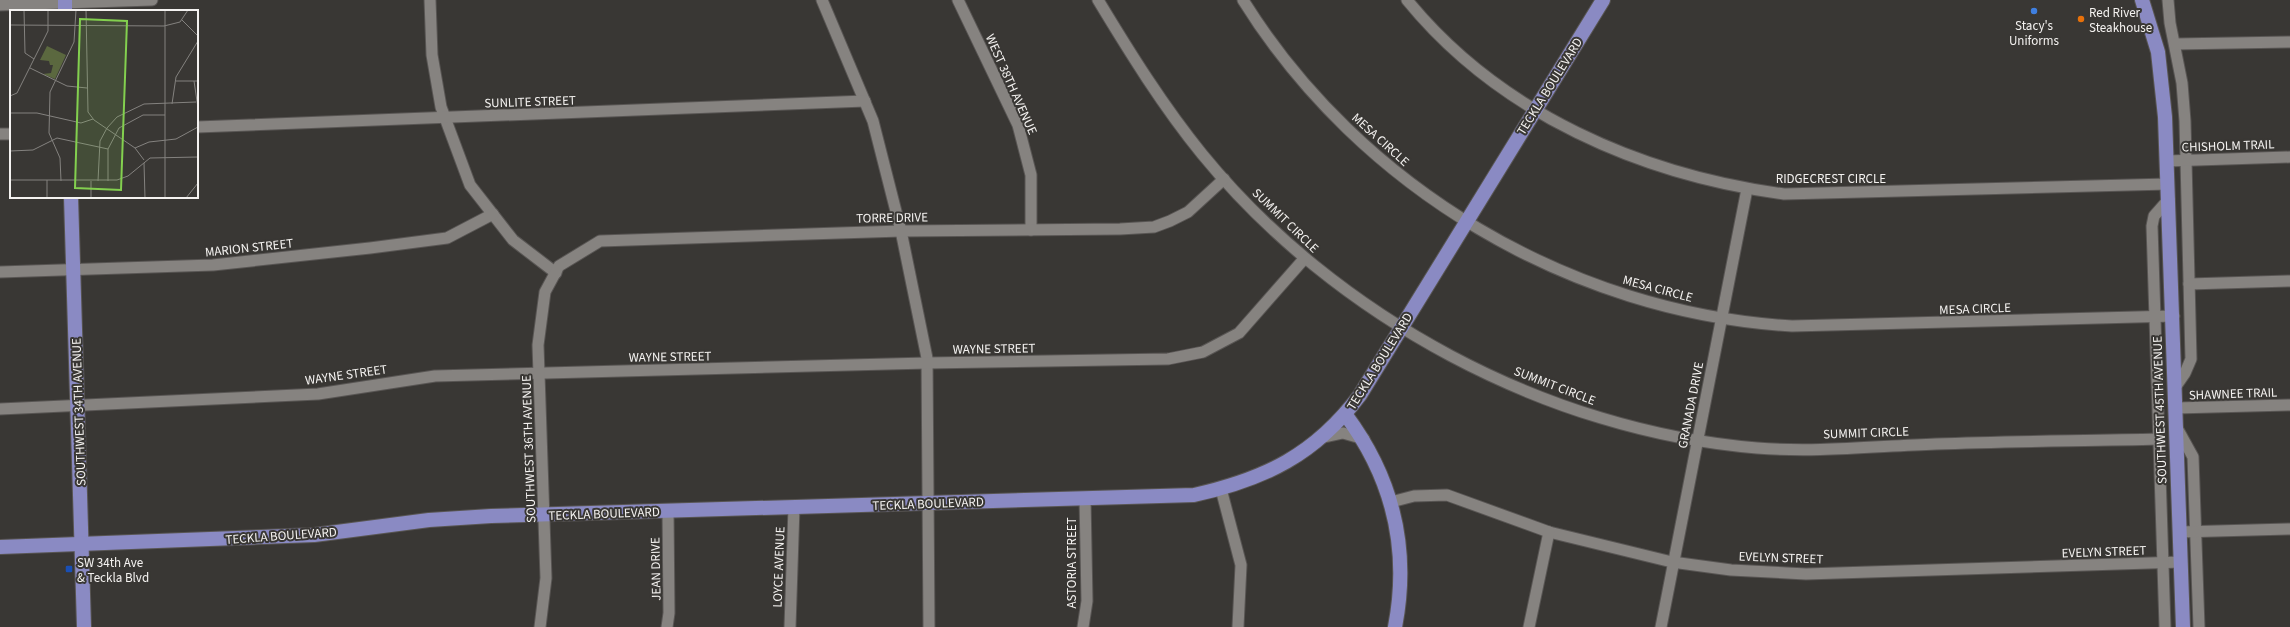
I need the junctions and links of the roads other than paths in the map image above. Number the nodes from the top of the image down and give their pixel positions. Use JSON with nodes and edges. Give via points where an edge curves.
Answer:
{"nodes":[{"id":1,"x":152,"y":0,"type":"edge"},
{"id":2,"x":430,"y":0,"type":"edge"},
{"id":3,"x":822,"y":0,"type":"edge"},
{"id":4,"x":958,"y":0,"type":"edge"},
{"id":5,"x":1098,"y":0,"type":"edge"},
{"id":6,"x":1243,"y":0,"type":"edge"},
{"id":7,"x":1407,"y":0,"type":"edge"},
{"id":8,"x":1603,"y":0,"type":"edge"},
{"id":9,"x":2142,"y":0,"type":"edge"},
{"id":10,"x":2168,"y":0,"type":"edge"},
{"id":11,"x":0,"y":5,"type":"edge"},
{"id":12,"x":65,"y":5,"type":"edge"},
{"id":13,"x":2170,"y":23,"type":"junction"},
{"id":14,"x":2151,"y":27,"type":"junction"},
{"id":15,"x":2290,"y":42,"type":"edge"},
{"id":16,"x":2175,"y":44,"type":"junction"},
{"id":17,"x":864,"y":101,"type":"junction"},
{"id":18,"x":1534,"y":110,"type":"junction"},
{"id":19,"x":444,"y":118,"type":"junction"},
{"id":20,"x":198,"y":127,"type":"edge"},
{"id":21,"x":2290,"y":158,"type":"edge"},
{"id":22,"x":2167,"y":161,"type":"junction"},
{"id":23,"x":2186,"y":161,"type":"junction"},
{"id":24,"x":1224,"y":179,"type":"junction"},
{"id":25,"x":2168,"y":184,"type":"junction"},
{"id":26,"x":1747,"y":189,"type":"junction"},
{"id":27,"x":71,"y":198,"type":"edge"},
{"id":28,"x":2169,"y":199,"type":"junction"},
{"id":29,"x":493,"y":214,"type":"junction"},
{"id":30,"x":1466,"y":222,"type":"junction"},
{"id":31,"x":901,"y":230,"type":"junction"},
{"id":32,"x":1031,"y":230,"type":"junction"},
{"id":33,"x":2188,"y":239,"type":"junction"},
{"id":34,"x":2170,"y":240,"type":"junction"},
{"id":35,"x":1304,"y":259,"type":"junction"},
{"id":36,"x":73,"y":270,"type":"junction"},
{"id":37,"x":0,"y":272,"type":"edge"},
{"id":38,"x":556,"y":273,"type":"junction"},
{"id":39,"x":2290,"y":281,"type":"edge"},
{"id":40,"x":2189,"y":284,"type":"junction"},
{"id":41,"x":2174,"y":316,"type":"junction"},
{"id":42,"x":2156,"y":317,"type":"junction"},
{"id":43,"x":1721,"y":318,"type":"junction"},
{"id":44,"x":1401,"y":327,"type":"junction"},
{"id":45,"x":927,"y":363,"type":"junction"},
{"id":46,"x":539,"y":374,"type":"junction"},
{"id":47,"x":2176,"y":386,"type":"junction"},
{"id":48,"x":2290,"y":405,"type":"edge"},
{"id":49,"x":77,"y":406,"type":"junction"},
{"id":50,"x":2176,"y":408,"type":"junction"},
{"id":51,"x":0,"y":409,"type":"edge"},
{"id":52,"x":1346,"y":414,"type":"junction"},
{"id":53,"x":2177,"y":428,"type":"junction"},
{"id":54,"x":1320,"y":438,"type":"junction"},
{"id":55,"x":1364,"y":439,"type":"junction"},
{"id":56,"x":2159,"y":439,"type":"junction"},
{"id":57,"x":1698,"y":440,"type":"junction"},
{"id":58,"x":1221,"y":489,"type":"junction"},
{"id":59,"x":1085,"y":498,"type":"junction"},
{"id":60,"x":1391,"y":502,"type":"junction"},
{"id":61,"x":929,"y":503,"type":"junction"},
{"id":62,"x":794,"y":507,"type":"junction"},
{"id":63,"x":668,"y":511,"type":"junction"},
{"id":64,"x":544,"y":515,"type":"junction"},
{"id":65,"x":2290,"y":529,"type":"edge"},
{"id":66,"x":2196,"y":531,"type":"junction"},
{"id":67,"x":1550,"y":532,"type":"junction"},
{"id":68,"x":2180,"y":532,"type":"junction"},
{"id":69,"x":82,"y":544,"type":"junction"},
{"id":70,"x":0,"y":547,"type":"edge"},
{"id":71,"x":1672,"y":562,"type":"junction"},
{"id":72,"x":2181,"y":562,"type":"junction"},
{"id":73,"x":2162,"y":563,"type":"junction"},
{"id":74,"x":84,"y":627,"type":"edge"},
{"id":75,"x":540,"y":627,"type":"edge"},
{"id":76,"x":667,"y":627,"type":"edge"},
{"id":77,"x":790,"y":627,"type":"edge"},
{"id":78,"x":929,"y":627,"type":"edge"},
{"id":79,"x":1083,"y":627,"type":"edge"},
{"id":80,"x":1238,"y":627,"type":"edge"},
{"id":81,"x":1395,"y":627,"type":"edge"},
{"id":82,"x":1529,"y":627,"type":"edge"},
{"id":83,"x":1661,"y":627,"type":"edge"},
{"id":84,"x":2165,"y":627,"type":"edge"},
{"id":85,"x":2183,"y":627,"type":"edge"},
{"id":86,"x":2199,"y":627,"type":"edge"}],
"edges":[{"from":1,"to":12,"type":"street"},
{"from":2,"to":19,"type":"street","via":[[432,55]]},
{"from":3,"to":17,"type":"street"},
{"from":4,"to":32,"type":"street","name":"WEST 38TH AVENUE","via":[[1018,125],[1031,176]]},
{"from":5,"to":24,"type":"street","name":"SUMMIT CIRCLE","via":[[1166,106]]},
{"from":6,"to":30,"type":"street","name":"MESA CIRCLE","via":[[1283,56],[1335,117],[1395,172]]},
{"from":7,"to":18,"type":"street","name":"RIDGECREST CIRCLE","via":[[1455,50]]},
{"from":8,"to":18,"type":"main road","name":"TECKLA BOULEVARD"},
{"from":9,"to":14,"type":"main road","name":"SOUTHWEST 45TH AVENUE"},
{"from":10,"to":13,"type":"street","name":"SOUTHWEST 45TH AVENUE"},
{"from":11,"to":12,"type":"street"},
{"from":13,"to":14,"type":"street"},
{"from":13,"to":16,"type":"street","name":"SOUTHWEST 45TH AVENUE"},
{"from":14,"to":22,"type":"main road","name":"SOUTHWEST 45TH AVENUE","via":[[2163,86]]},
{"from":15,"to":16,"type":"street"},
{"from":16,"to":23,"type":"street","name":"SOUTHWEST 45TH AVENUE","via":[[2182,83]]},
{"from":17,"to":19,"type":"street","name":"SUNLITE STREET"},
{"from":17,"to":31,"type":"street","via":[[873,122]]},
{"from":18,"to":26,"type":"street","name":"RIDGECREST CIRCLE","via":[[1622,154],[1692,177]]},
{"from":18,"to":30,"type":"main road","name":"TECKLA BOULEVARD"},
{"from":19,"to":20,"type":"street","name":"SUNLITE STREET"},
{"from":19,"to":29,"type":"street","via":[[470,185]]},
{"from":21,"to":23,"type":"street","name":"CHISHOLM TRAIL"},
{"from":22,"to":23,"type":"street","name":"CHISHOLM TRAIL"},
{"from":22,"to":25,"type":"main road","name":"SOUTHWEST 45TH AVENUE"},
{"from":23,"to":33,"type":"street","name":"SOUTHWEST 45TH AVENUE"},
{"from":24,"to":32,"type":"street","name":"TORRE DRIVE","via":[[1188,212],[1154,227]]},
{"from":24,"to":35,"type":"street","name":"SUMMIT CIRCLE"},
{"from":25,"to":26,"type":"street","name":"RIDGECREST CIRCLE","via":[[1829,194],[1784,194]]},
{"from":25,"to":28,"type":"main road","name":"SOUTHWEST 45TH AVENUE"},
{"from":26,"to":43,"type":"street","name":"GRANADA DRIVE"},
{"from":27,"to":36,"type":"main road","name":"SOUTHWEST 34TH AVENUE"},
{"from":28,"to":34,"type":"main road","name":"SOUTHWEST 45TH AVENUE"},
{"from":28,"to":42,"type":"street","name":"SOUTHWEST 45TH AVENUE","via":[[2154,216],[2152,226]]},
{"from":29,"to":36,"type":"street","name":"MARION STREET","via":[[447,238],[213,265]]},
{"from":29,"to":38,"type":"street","via":[[513,240]]},
{"from":30,"to":43,"type":"street","name":"MESA CIRCLE","via":[[1556,269],[1592,283],[1639,299]]},
{"from":30,"to":44,"type":"main road","name":"TECKLA BOULEVARD"},
{"from":31,"to":32,"type":"street","name":"TORRE DRIVE"},
{"from":31,"to":38,"type":"street","name":"TORRE DRIVE","via":[[600,241],[559,266]]},
{"from":31,"to":45,"type":"street"},
{"from":33,"to":34,"type":"street"},
{"from":33,"to":40,"type":"street","name":"SOUTHWEST 45TH AVENUE"},
{"from":34,"to":41,"type":"main road","name":"SOUTHWEST 45TH AVENUE"},
{"from":35,"to":44,"type":"street","name":"SUMMIT CIRCLE"},
{"from":35,"to":45,"type":"street","name":"WAYNE STREET","via":[[1239,333],[1203,352],[1168,359]]},
{"from":36,"to":37,"type":"street","name":"MARION STREET"},
{"from":36,"to":49,"type":"main road","name":"SOUTHWEST 34TH AVENUE"},
{"from":38,"to":46,"type":"street","name":"SOUTHWEST 36TH AVENUE","via":[[545,292],[538,345]]},
{"from":39,"to":40,"type":"street"},
{"from":40,"to":47,"type":"street","name":"SOUTHWEST 45TH AVENUE","via":[[2191,359]]},
{"from":41,"to":42,"type":"street","name":"MESA CIRCLE"},
{"from":41,"to":47,"type":"main road","name":"SOUTHWEST 45TH AVENUE"},
{"from":42,"to":43,"type":"street","name":"MESA CIRCLE","via":[[1792,326],[1756,324]]},
{"from":42,"to":56,"type":"street","name":"SOUTHWEST 45TH AVENUE"},
{"from":43,"to":57,"type":"street","name":"GRANADA DRIVE"},
{"from":44,"to":52,"type":"main road","name":"TECKLA BOULEVARD"},
{"from":44,"to":57,"type":"street","name":"SUMMIT CIRCLE","via":[[1471,366],[1566,406],[1617,422]]},
{"from":45,"to":46,"type":"street","name":"WAYNE STREET"},
{"from":45,"to":61,"type":"street"},
{"from":46,"to":49,"type":"street","name":"WAYNE STREET","via":[[435,376],[318,394]]},
{"from":46,"to":64,"type":"street","name":"SOUTHWEST 36TH AVENUE"},
{"from":47,"to":50,"type":"main road","name":"SOUTHWEST 45TH AVENUE"},
{"from":48,"to":50,"type":"street","name":"SHAWNEE TRAIL"},
{"from":49,"to":51,"type":"street","name":"WAYNE STREET"},
{"from":49,"to":69,"type":"main road","name":"SOUTHWEST 34TH AVENUE"},
{"from":50,"to":53,"type":"main road","name":"SOUTHWEST 45TH AVENUE"},
{"from":52,"to":54,"type":"main road","name":"TECKLA BOULEVARD"},
{"from":52,"to":55,"type":"main road"},
{"from":53,"to":66,"type":"street","name":"SOUTHWEST 45TH AVENUE","via":[[2194,458]]},
{"from":53,"to":68,"type":"main road","name":"SOUTHWEST 45TH AVENUE"},
{"from":54,"to":55,"type":"street","via":[[1343,433]]},
{"from":54,"to":58,"type":"main road","name":"TECKLA BOULEVARD","via":[[1301,454],[1280,466]]},
{"from":55,"to":60,"type":"main road"},
{"from":56,"to":57,"type":"street","name":"SUMMIT CIRCLE","via":[[1806,449],[1760,449]]},
{"from":56,"to":73,"type":"street","name":"SOUTHWEST 45TH AVENUE"},
{"from":57,"to":71,"type":"street","name":"GRANADA DRIVE"},
{"from":58,"to":59,"type":"main road","name":"TECKLA BOULEVARD","via":[[1194,495]]},
{"from":58,"to":80,"type":"street","via":[[1241,565]]},
{"from":59,"to":61,"type":"main road","name":"TECKLA BOULEVARD"},
{"from":59,"to":79,"type":"street","name":"ASTORIA STREET","via":[[1086,601]]},
{"from":60,"to":67,"type":"street","name":"EVELYN STREET","via":[[1414,496],[1447,495]]},
{"from":60,"to":81,"type":"main road","via":[[1396,521],[1401,576]]},
{"from":61,"to":62,"type":"main road","name":"TECKLA BOULEVARD"},
{"from":61,"to":78,"type":"street"},
{"from":62,"to":63,"type":"main road","name":"TECKLA BOULEVARD"},
{"from":62,"to":77,"type":"street","name":"LOYCE AVENUE"},
{"from":63,"to":64,"type":"main road","name":"TECKLA BOULEVARD"},
{"from":63,"to":76,"type":"street","name":"JEAN DRIVE"},
{"from":64,"to":69,"type":"main road","name":"TECKLA BOULEVARD","via":[[430,520],[314,535]]},
{"from":64,"to":75,"type":"street","name":"SOUTHWEST 36TH AVENUE","via":[[546,578]]},
{"from":65,"to":66,"type":"street"},
{"from":66,"to":68,"type":"street"},
{"from":66,"to":86,"type":"street","name":"SOUTHWEST 45TH AVENUE"},
{"from":67,"to":71,"type":"street","name":"EVELYN STREET"},
{"from":67,"to":82,"type":"street"},
{"from":68,"to":72,"type":"main road","name":"SOUTHWEST 45TH AVENUE"},
{"from":69,"to":70,"type":"main road","name":"TECKLA BOULEVARD"},
{"from":69,"to":74,"type":"main road","name":"SOUTHWEST 34TH AVENUE"},
{"from":71,"to":73,"type":"street","name":"EVELYN STREET","via":[[1731,570],[1806,574]]},
{"from":71,"to":83,"type":"street","name":"GRANADA DRIVE"},
{"from":72,"to":73,"type":"street","name":"EVELYN STREET"},
{"from":72,"to":85,"type":"main road","name":"SOUTHWEST 45TH AVENUE"},
{"from":73,"to":84,"type":"street","name":"SOUTHWEST 45TH AVENUE"}]}
